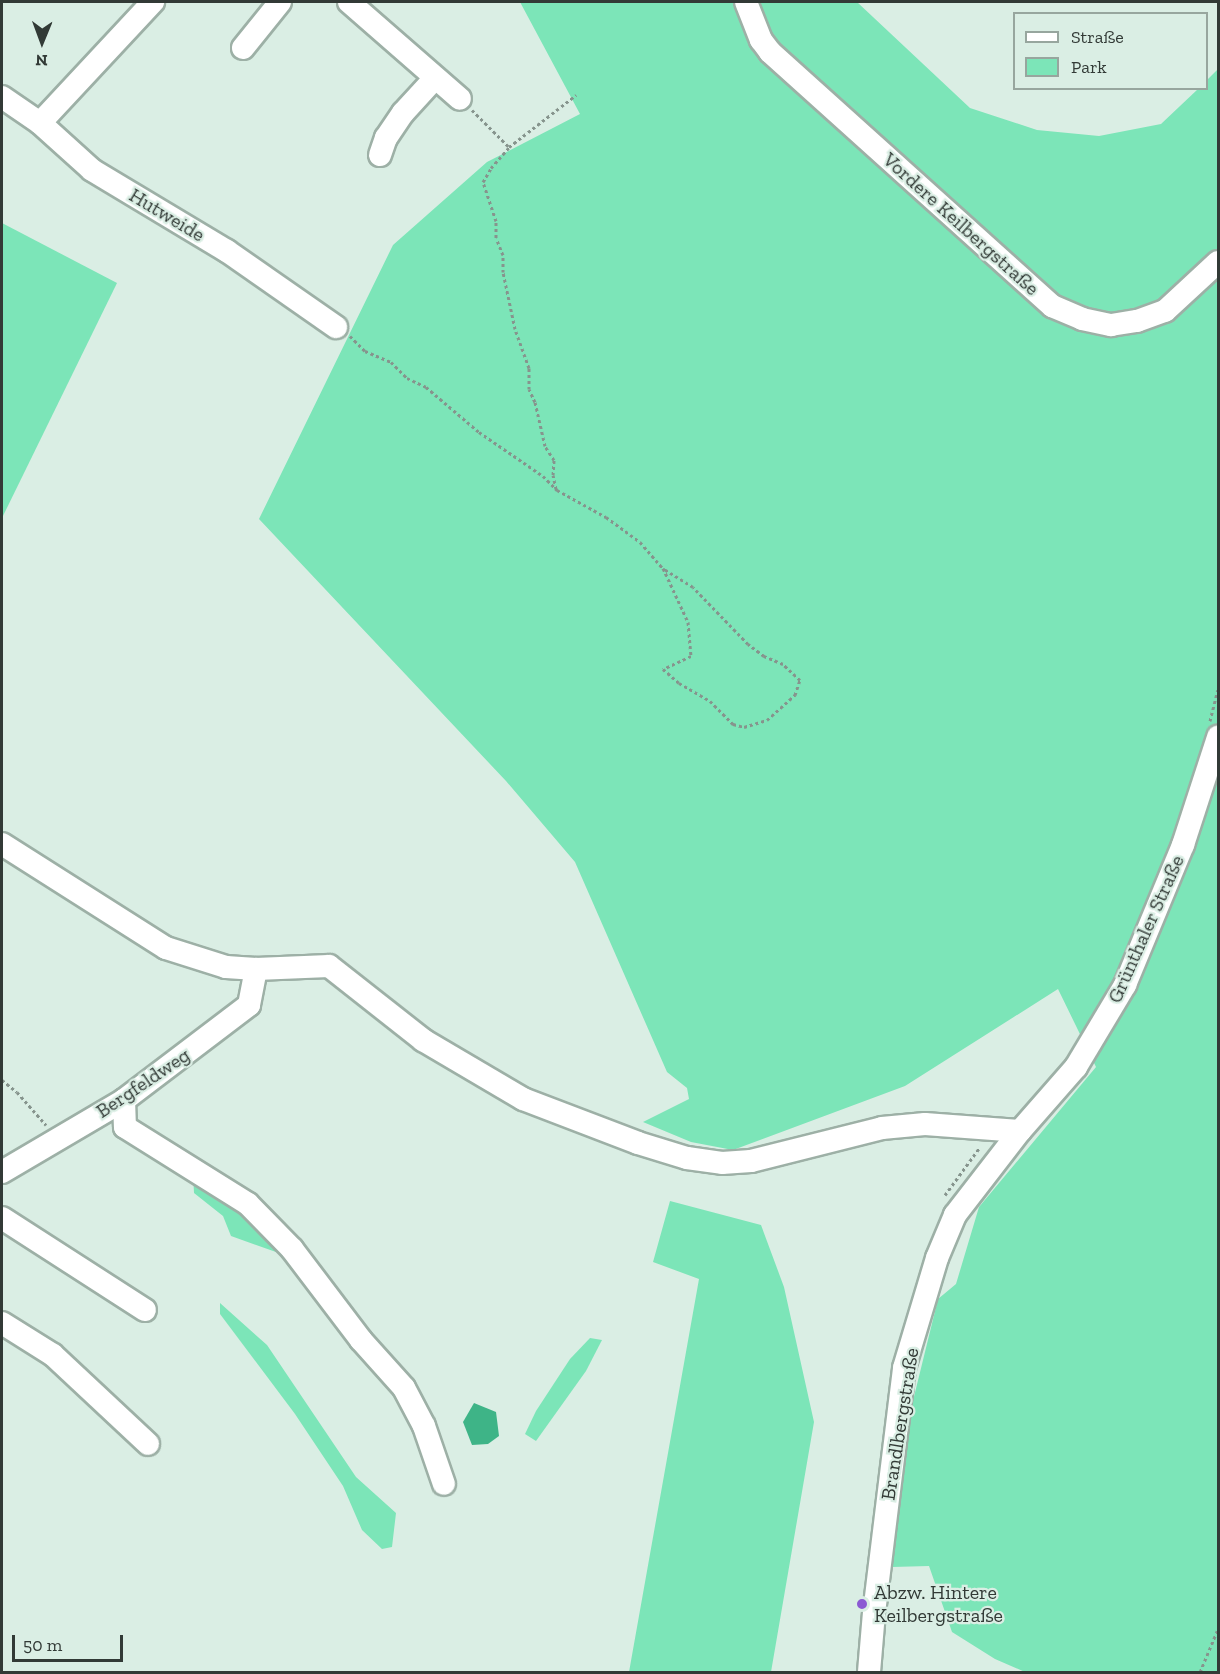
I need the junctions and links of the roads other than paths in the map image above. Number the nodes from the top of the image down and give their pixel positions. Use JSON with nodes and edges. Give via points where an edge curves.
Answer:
{"nodes":[{"id":1,"x":153,"y":2,"type":"edge"},
{"id":2,"x":280,"y":2,"type":"edge"},
{"id":3,"x":349,"y":2,"type":"edge"},
{"id":4,"x":746,"y":2,"type":"edge"},
{"id":5,"x":243,"y":48,"type":"dead end"},
{"id":6,"x":435,"y":78,"type":"junction"},
{"id":7,"x":2,"y":97,"type":"edge"},
{"id":8,"x":460,"y":99,"type":"road end"},
{"id":9,"x":40,"y":123,"type":"junction"},
{"id":10,"x":380,"y":155,"type":"dead end"},
{"id":11,"x":1218,"y":262,"type":"edge"},
{"id":12,"x":336,"y":327,"type":"road end"},
{"id":13,"x":1218,"y":737,"type":"edge"},
{"id":14,"x":2,"y":844,"type":"edge"},
{"id":15,"x":256,"y":969,"type":"junction"},
{"id":16,"x":124,"y":1100,"type":"junction"},
{"id":17,"x":1020,"y":1131,"type":"junction"},
{"id":18,"x":2,"y":1172,"type":"edge"},
{"id":19,"x":2,"y":1218,"type":"edge"},
{"id":20,"x":144,"y":1310,"type":"dead end"},
{"id":21,"x":2,"y":1323,"type":"edge"},
{"id":22,"x":148,"y":1444,"type":"dead end"},
{"id":23,"x":444,"y":1484,"type":"dead end"},
{"id":24,"x":869,"y":1672,"type":"edge"}],
"edges":[{"from":1,"to":9,"type":"street"},
{"from":2,"to":5,"type":"street"},
{"from":3,"to":6,"type":"street"},
{"from":4,"to":11,"type":"street","name":"Vordere Keilbergstraße","via":[[770,52],[1052,306],[1101,323],[1137,321],[1165,311]]},
{"from":6,"to":8,"type":"street"},
{"from":6,"to":10,"type":"street","via":[[403,113]]},
{"from":7,"to":9,"type":"street","name":"Hutweide"},
{"from":9,"to":12,"type":"street","name":"Hutweide","via":[[92,170],[227,251]]},
{"from":13,"to":17,"type":"street","name":"Grünthaler Straße","via":[[1184,845],[1125,986],[1076,1067]]},
{"from":14,"to":15,"type":"street","via":[[166,948],[226,967]]},
{"from":15,"to":16,"type":"street","name":"Bergfeldweg","via":[[249,1005]]},
{"from":15,"to":17,"type":"street","via":[[330,966],[423,1040],[523,1099],[687,1158],[722,1163],[751,1161],[882,1128],[925,1124]]},
{"from":16,"to":18,"type":"street","name":"Bergfeldweg"},
{"from":16,"to":23,"type":"street","via":[[125,1127],[248,1204],[292,1249],[361,1340],[404,1388],[424,1426]]},
{"from":17,"to":24,"type":"street","name":"Brandlbergstraße","via":[[955,1215],[937,1258],[904,1368]]},
{"from":19,"to":20,"type":"street"},
{"from":21,"to":22,"type":"street","via":[[53,1355]]}]}
